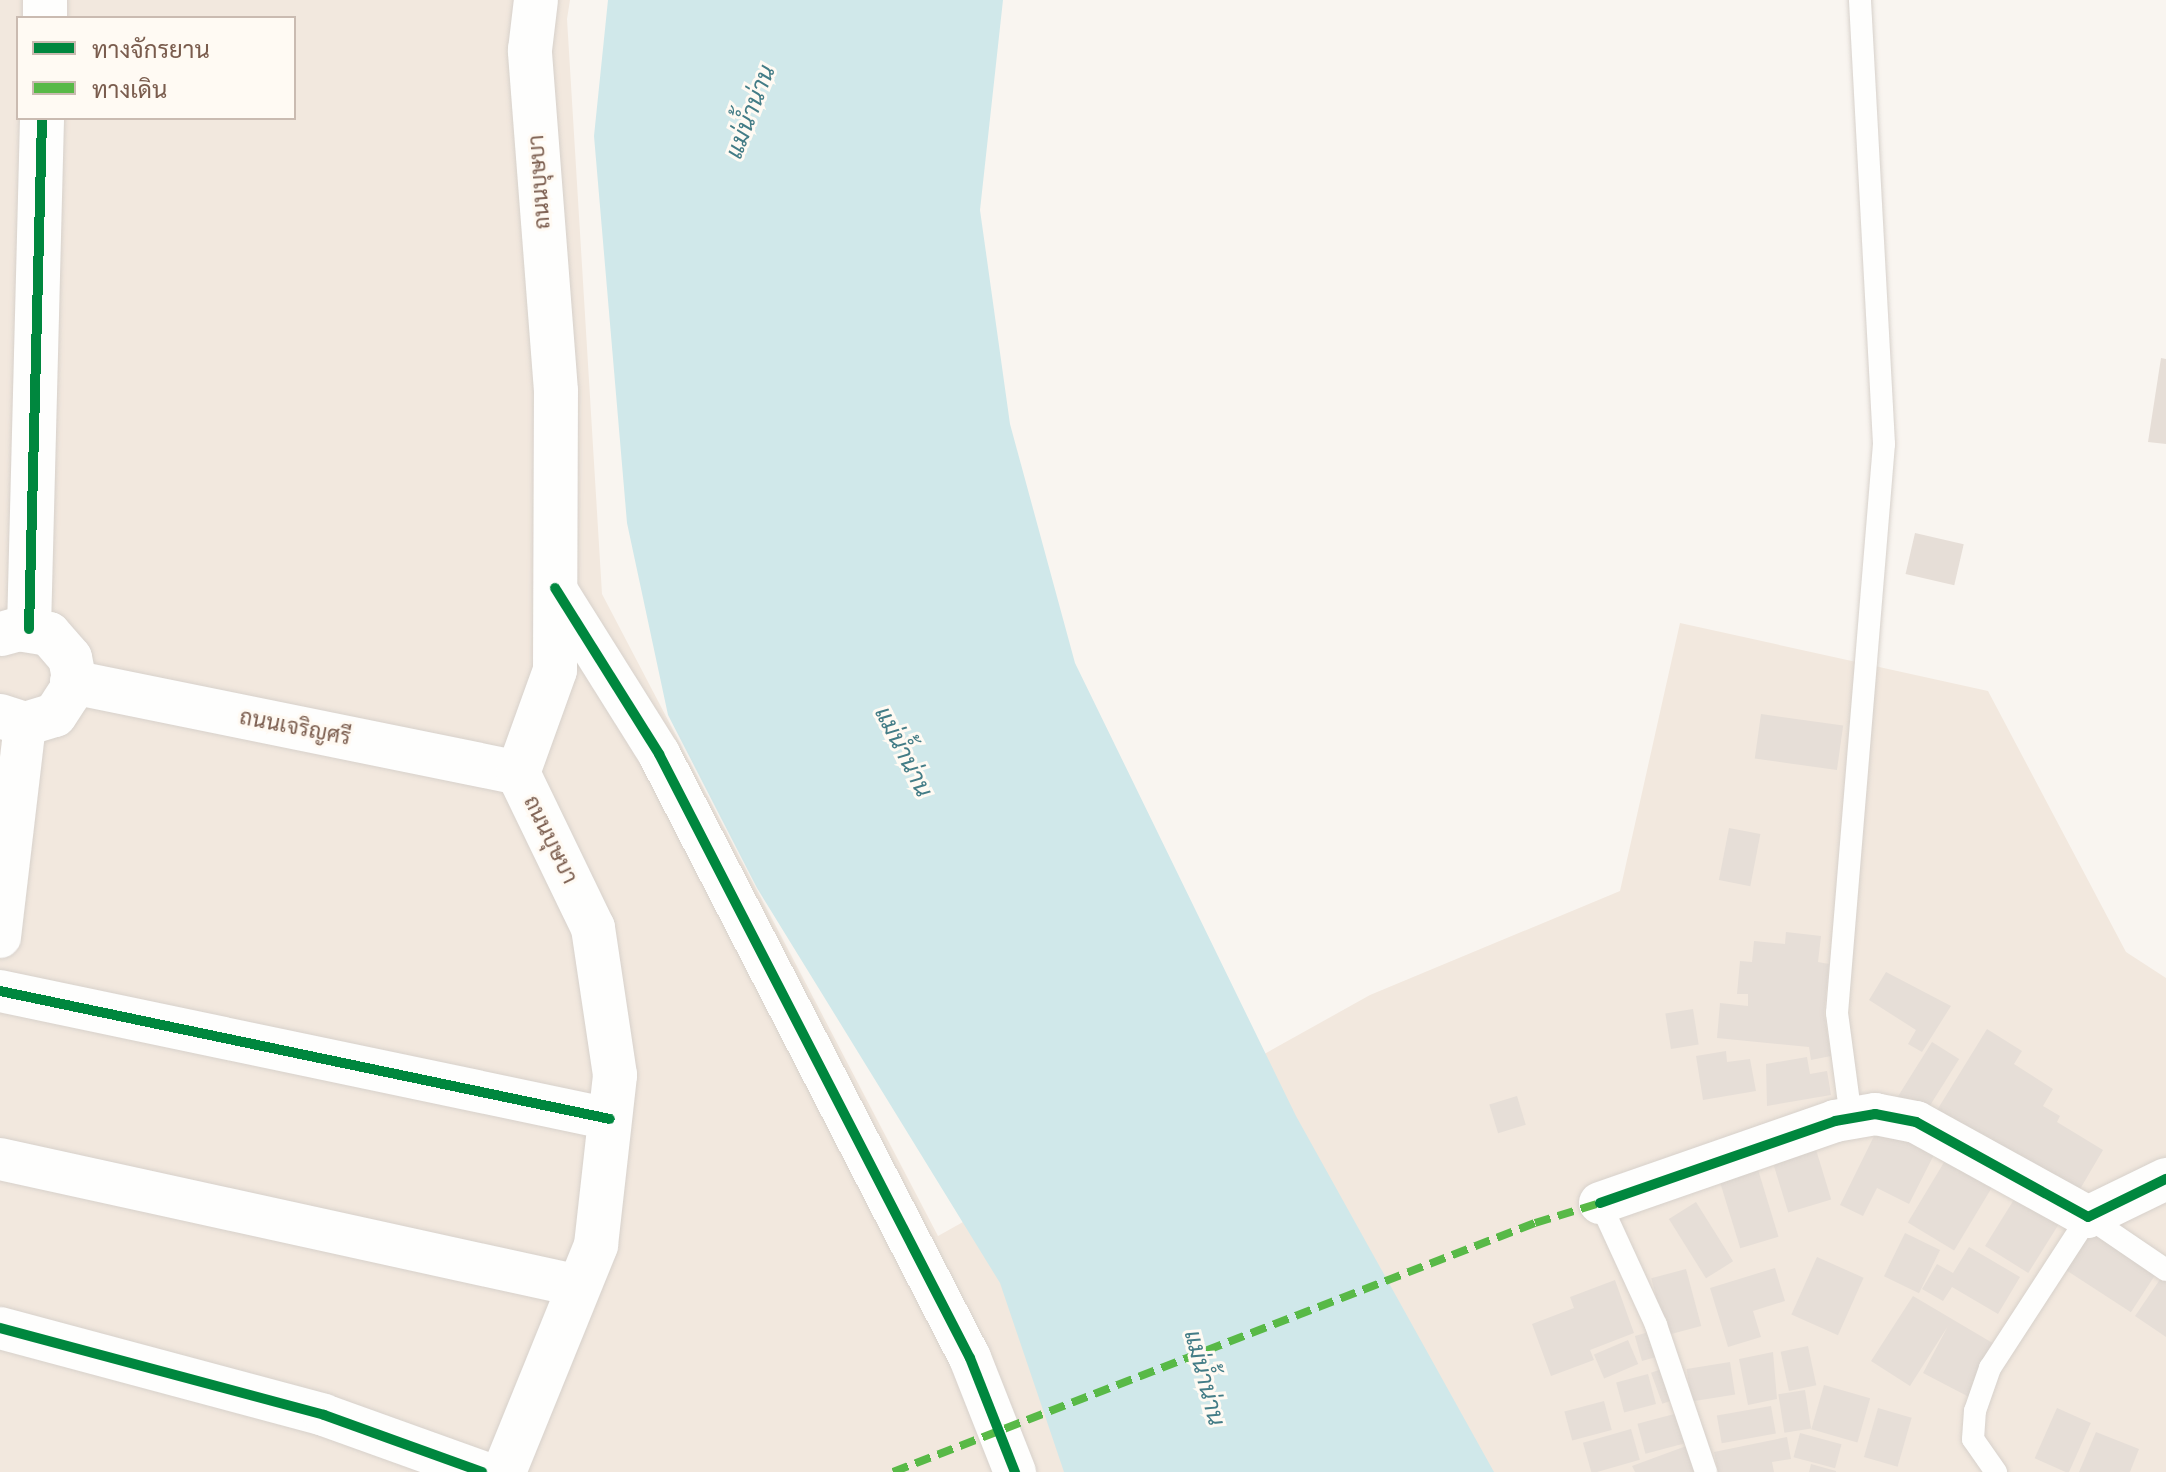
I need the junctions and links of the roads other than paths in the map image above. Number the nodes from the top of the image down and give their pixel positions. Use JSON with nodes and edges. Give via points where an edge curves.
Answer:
{"nodes":[{"id":1,"x":536,"y":0,"type":"edge"},
{"id":2,"x":1860,"y":0,"type":"edge"},
{"id":3,"x":42,"y":120,"type":"edge"},
{"id":4,"x":555,"y":588,"type":"junction"},
{"id":5,"x":14,"y":633,"type":"edge"},
{"id":6,"x":72,"y":682,"type":"junction"},
{"id":7,"x":13,"y":720,"type":"edge"},
{"id":8,"x":518,"y":773,"type":"junction"},
{"id":9,"x":0,"y":937,"type":"edge"},
{"id":10,"x":0,"y":991,"type":"edge"},
{"id":11,"x":1851,"y":1118,"type":"junction"},
{"id":12,"x":610,"y":1119,"type":"junction"},
{"id":13,"x":0,"y":1159,"type":"edge"},
{"id":14,"x":2166,"y":1179,"type":"edge"},
{"id":15,"x":1600,"y":1203,"type":"joint"},
{"id":16,"x":2088,"y":1217,"type":"junction"},
{"id":17,"x":2166,"y":1270,"type":"edge"},
{"id":18,"x":579,"y":1286,"type":"junction"},
{"id":19,"x":0,"y":1328,"type":"edge"},
{"id":20,"x":482,"y":1472,"type":"edge"},
{"id":21,"x":504,"y":1472,"type":"edge"},
{"id":22,"x":1015,"y":1472,"type":"edge"},
{"id":23,"x":1706,"y":1472,"type":"edge"},
{"id":24,"x":1996,"y":1472,"type":"edge"}],
"edges":[{"from":1,"to":4,"type":"main road","name":"ถนนบุษบา","via":[[530,50],[556,391]]},
{"from":2,"to":11,"type":"lane","via":[[1884,444],[1837,1013]]},
{"from":3,"to":5,"type":"main road"},
{"from":4,"to":8,"type":"main road","name":"ถนนบุษบา","via":[[555,670]]},
{"from":4,"to":22,"type":"street","via":[[659,754],[970,1358]]},
{"from":5,"to":6,"type":"main road","via":[[61,644],[70,658]]},
{"from":6,"to":7,"type":"main road","via":[[55,715]]},
{"from":6,"to":8,"type":"main road","name":"ถนนเจริญศรี"},
{"from":7,"to":9,"type":"street"},
{"from":8,"to":12,"type":"main road","name":"ถนนบุษบา","via":[[593,928],[615,1075]]},
{"from":10,"to":12,"type":"street"},
{"from":11,"to":15,"type":"street"},
{"from":11,"to":16,"type":"street","via":[[1875,1114],[1916,1122]]},
{"from":12,"to":18,"type":"main road","name":"ถนนบุษบา","via":[[596,1245]]},
{"from":13,"to":18,"type":"street"},
{"from":14,"to":16,"type":"street"},
{"from":15,"to":23,"type":"lane","via":[[1656,1325]]},
{"from":16,"to":17,"type":"lane"},
{"from":16,"to":24,"type":"lane","via":[[1990,1368],[1973,1439]]},
{"from":18,"to":21,"type":"main road","name":"ถนนบุษบา"},
{"from":19,"to":20,"type":"street","via":[[324,1415]]}]}
